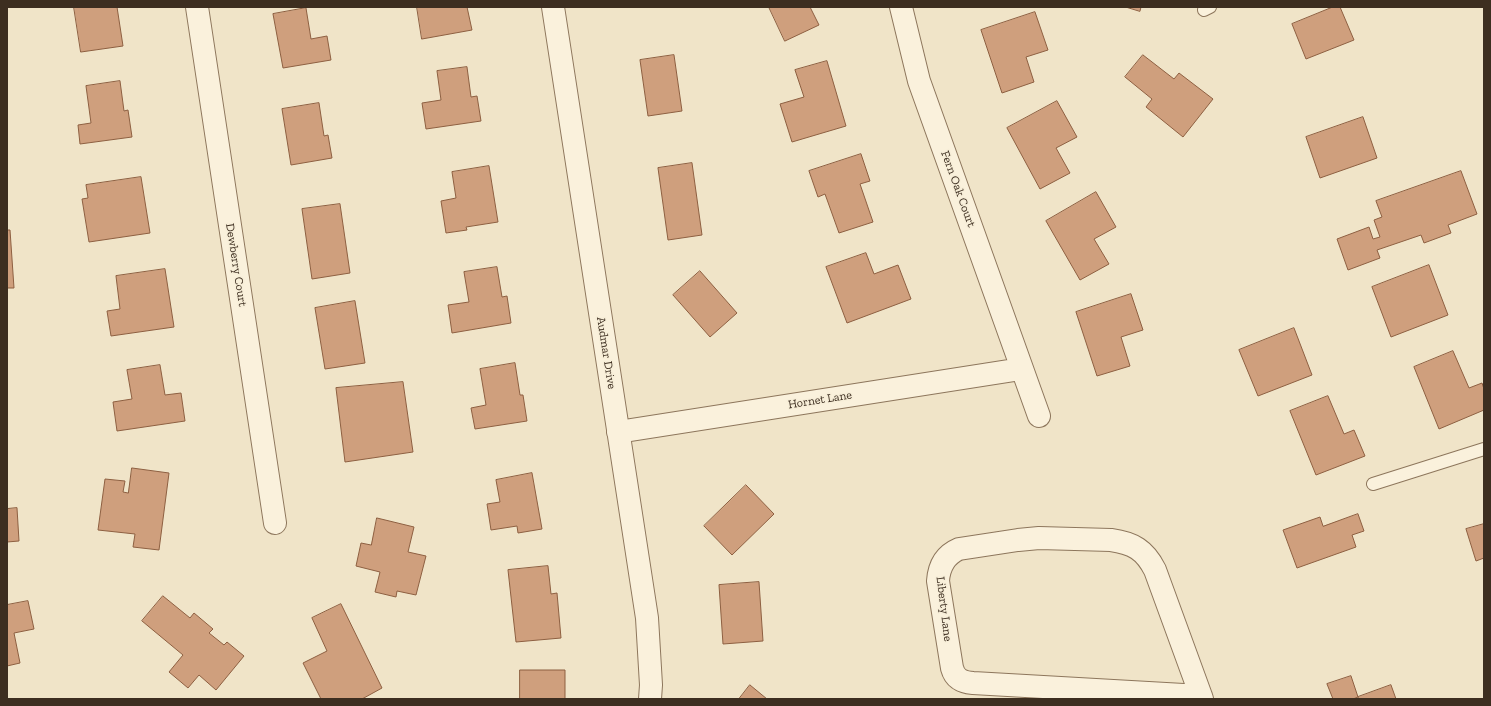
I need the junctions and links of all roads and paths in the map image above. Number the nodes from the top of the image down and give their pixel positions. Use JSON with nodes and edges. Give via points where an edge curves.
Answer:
{"nodes":[{"id":1,"x":197,"y":7,"type":"edge"},
{"id":2,"x":553,"y":7,"type":"edge"},
{"id":3,"x":901,"y":7,"type":"edge"},
{"id":4,"x":1021,"y":369,"type":"junction"},
{"id":5,"x":1039,"y":416,"type":"dead end"},
{"id":6,"x":618,"y":432,"type":"junction"},
{"id":7,"x":1484,"y":449,"type":"edge"},
{"id":8,"x":1373,"y":484,"type":"dead end"},
{"id":9,"x":275,"y":523,"type":"dead end"},
{"id":10,"x":1202,"y":698,"type":"edge"},
{"id":11,"x":650,"y":699,"type":"edge"}],
"edges":[{"from":1,"to":9,"type":"street","name":"Dewberry Court"},
{"from":2,"to":6,"type":"street","name":"Audmar Drive"},
{"from":3,"to":4,"type":"street","name":"Fern Oak Court","via":[[919,81]]},
{"from":4,"to":5,"type":"street","name":"Fern Oak Court"},
{"from":4,"to":6,"type":"street","name":"Hornet Lane"},
{"from":6,"to":11,"type":"street","name":"Audmar Drive","via":[[647,618]]},
{"from":7,"to":8,"type":"lane"},
{"from":10,"to":10,"type":"street","name":"Liberty Lane","via":[[1155,570],[1140,549],[1111,540],[1039,538],[959,549],[943,561],[938,581],[952,668],[960,680],[973,683]]}]}
